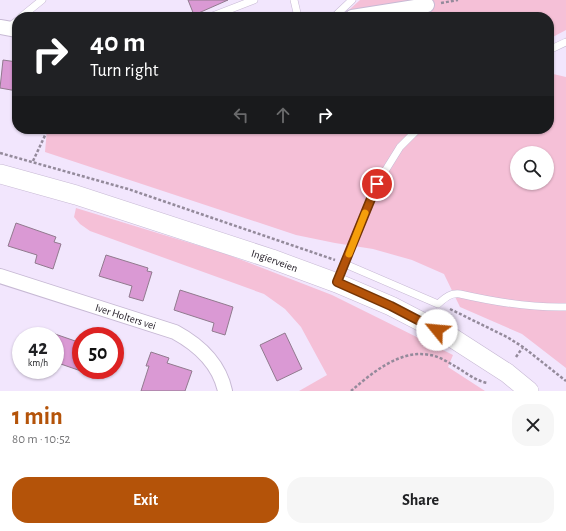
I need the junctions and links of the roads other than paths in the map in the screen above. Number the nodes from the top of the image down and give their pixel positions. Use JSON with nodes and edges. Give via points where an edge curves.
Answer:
{"nodes":[{"id":1,"x":42,"y":0,"type":"edge"},
{"id":2,"x":254,"y":0,"type":"edge"},
{"id":3,"x":294,"y":0,"type":"edge"},
{"id":4,"x":352,"y":0,"type":"edge"},
{"id":5,"x":426,"y":5,"type":"dead end"},
{"id":6,"x":27,"y":12,"type":"edge"},
{"id":7,"x":223,"y":12,"type":"edge"},
{"id":8,"x":297,"y":12,"type":"edge"},
{"id":9,"x":339,"y":12,"type":"edge"},
{"id":10,"x":383,"y":12,"type":"edge"},
{"id":11,"x":566,"y":42,"type":"edge"},
{"id":12,"x":554,"y":48,"type":"edge"},
{"id":13,"x":413,"y":134,"type":"edge"},
{"id":14,"x":0,"y":174,"type":"edge"},
{"id":15,"x":345,"y":264,"type":"junction"},
{"id":16,"x":0,"y":276,"type":"edge"},
{"id":17,"x":337,"y":282,"type":"junction"},
{"id":18,"x":566,"y":307,"type":"edge"},
{"id":19,"x":225,"y":391,"type":"edge"},
{"id":20,"x":529,"y":391,"type":"edge"}],
"edges":[{"from":1,"to":6,"type":"lane"},
{"from":2,"to":7,"type":"lane"},
{"from":3,"to":8,"type":"lane"},
{"from":4,"to":9,"type":"lane"},
{"from":5,"to":10,"type":"street"},
{"from":11,"to":12,"type":"lane"},
{"from":13,"to":15,"type":"lane","via":[[400,147],[377,184]]},
{"from":14,"to":17,"type":"main road","name":"Ingierveien","via":[[76,195]]},
{"from":15,"to":17,"type":"lane"},
{"from":15,"to":18,"type":"lane","via":[[438,304],[453,294],[519,305]]},
{"from":16,"to":19,"type":"street","name":"Iver Holters vei","via":[[175,332],[189,339],[209,357]]},
{"from":17,"to":20,"type":"main road","name":"Ingierveien","via":[[451,337],[507,373]]}]}
